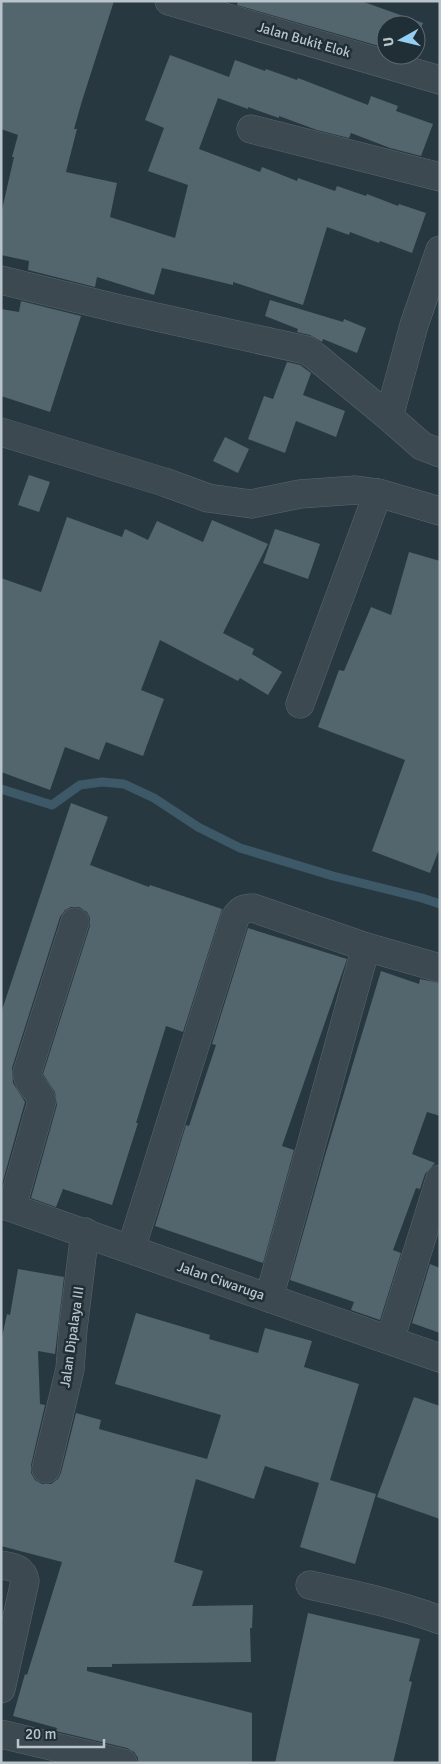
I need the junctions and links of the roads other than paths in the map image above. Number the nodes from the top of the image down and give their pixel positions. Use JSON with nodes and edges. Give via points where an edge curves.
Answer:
{"nodes":[{"id":1,"x":169,"y":1,"type":"edge"},
{"id":2,"x":440,"y":80,"type":"edge"},
{"id":3,"x":251,"y":129,"type":"dead end"},
{"id":4,"x":440,"y":177,"type":"edge"},
{"id":5,"x":440,"y":250,"type":"edge"},
{"id":6,"x":1,"y":280,"type":"edge"},
{"id":7,"x":389,"y":416,"type":"junction"},
{"id":8,"x":1,"y":432,"type":"edge"},
{"id":9,"x":440,"y":453,"type":"edge"},
{"id":10,"x":378,"y":493,"type":"junction"},
{"id":11,"x":440,"y":511,"type":"edge"},
{"id":12,"x":300,"y":704,"type":"dead end"},
{"id":13,"x":76,"y":922,"type":"dead end"},
{"id":14,"x":366,"y":946,"type":"junction"},
{"id":15,"x":440,"y":968,"type":"edge"},
{"id":16,"x":440,"y":1179,"type":"edge"},
{"id":17,"x":7,"y":1205,"type":"edge"},
{"id":18,"x":86,"y":1232,"type":"junction"},
{"id":19,"x":132,"y":1249,"type":"junction"},
{"id":20,"x":269,"y":1298,"type":"junction"},
{"id":21,"x":390,"y":1340,"type":"junction"},
{"id":22,"x":440,"y":1358,"type":"edge"},
{"id":23,"x":46,"y":1469,"type":"dead end"},
{"id":24,"x":1,"y":1565,"type":"edge"},
{"id":25,"x":310,"y":1585,"type":"dead end"},
{"id":26,"x":440,"y":1620,"type":"edge"},
{"id":27,"x":1,"y":1689,"type":"edge"},
{"id":28,"x":1,"y":1734,"type":"edge"},
{"id":29,"x":123,"y":1763,"type":"edge"}],
"edges":[{"from":1,"to":2,"type":"street","name":"Jalan Bukit Elok"},
{"from":3,"to":4,"type":"street"},
{"from":5,"to":7,"type":"street","via":[[414,325]]},
{"from":6,"to":7,"type":"street","via":[[306,350]]},
{"from":7,"to":9,"type":"street","via":[[422,446]]},
{"from":8,"to":10,"type":"street","via":[[208,498],[251,504],[300,494],[356,490]]},
{"from":10,"to":11,"type":"street"},
{"from":10,"to":12,"type":"street"},
{"from":13,"to":17,"type":"street","via":[[27,1073],[42,1101]]},
{"from":14,"to":15,"type":"street"},
{"from":14,"to":19,"type":"street","via":[[254,908],[245,908],[238,913]]},
{"from":14,"to":20,"type":"street"},
{"from":16,"to":21,"type":"street"},
{"from":17,"to":18,"type":"street","name":"Jalan Ciwaruga"},
{"from":18,"to":19,"type":"street","name":"Jalan Ciwaruga"},
{"from":18,"to":23,"type":"street","name":"Jalan Dipalaya III","via":[[70,1369]]},
{"from":19,"to":20,"type":"street","name":"Jalan Ciwaruga"},
{"from":20,"to":21,"type":"street","name":"Jalan Ciwaruga"},
{"from":21,"to":22,"type":"street","name":"Jalan Ciwaruga"},
{"from":24,"to":27,"type":"street","via":[[18,1569],[24,1574],[25,1581]]},
{"from":25,"to":26,"type":"street","via":[[388,1603]]},
{"from":28,"to":29,"type":"street"}]}
